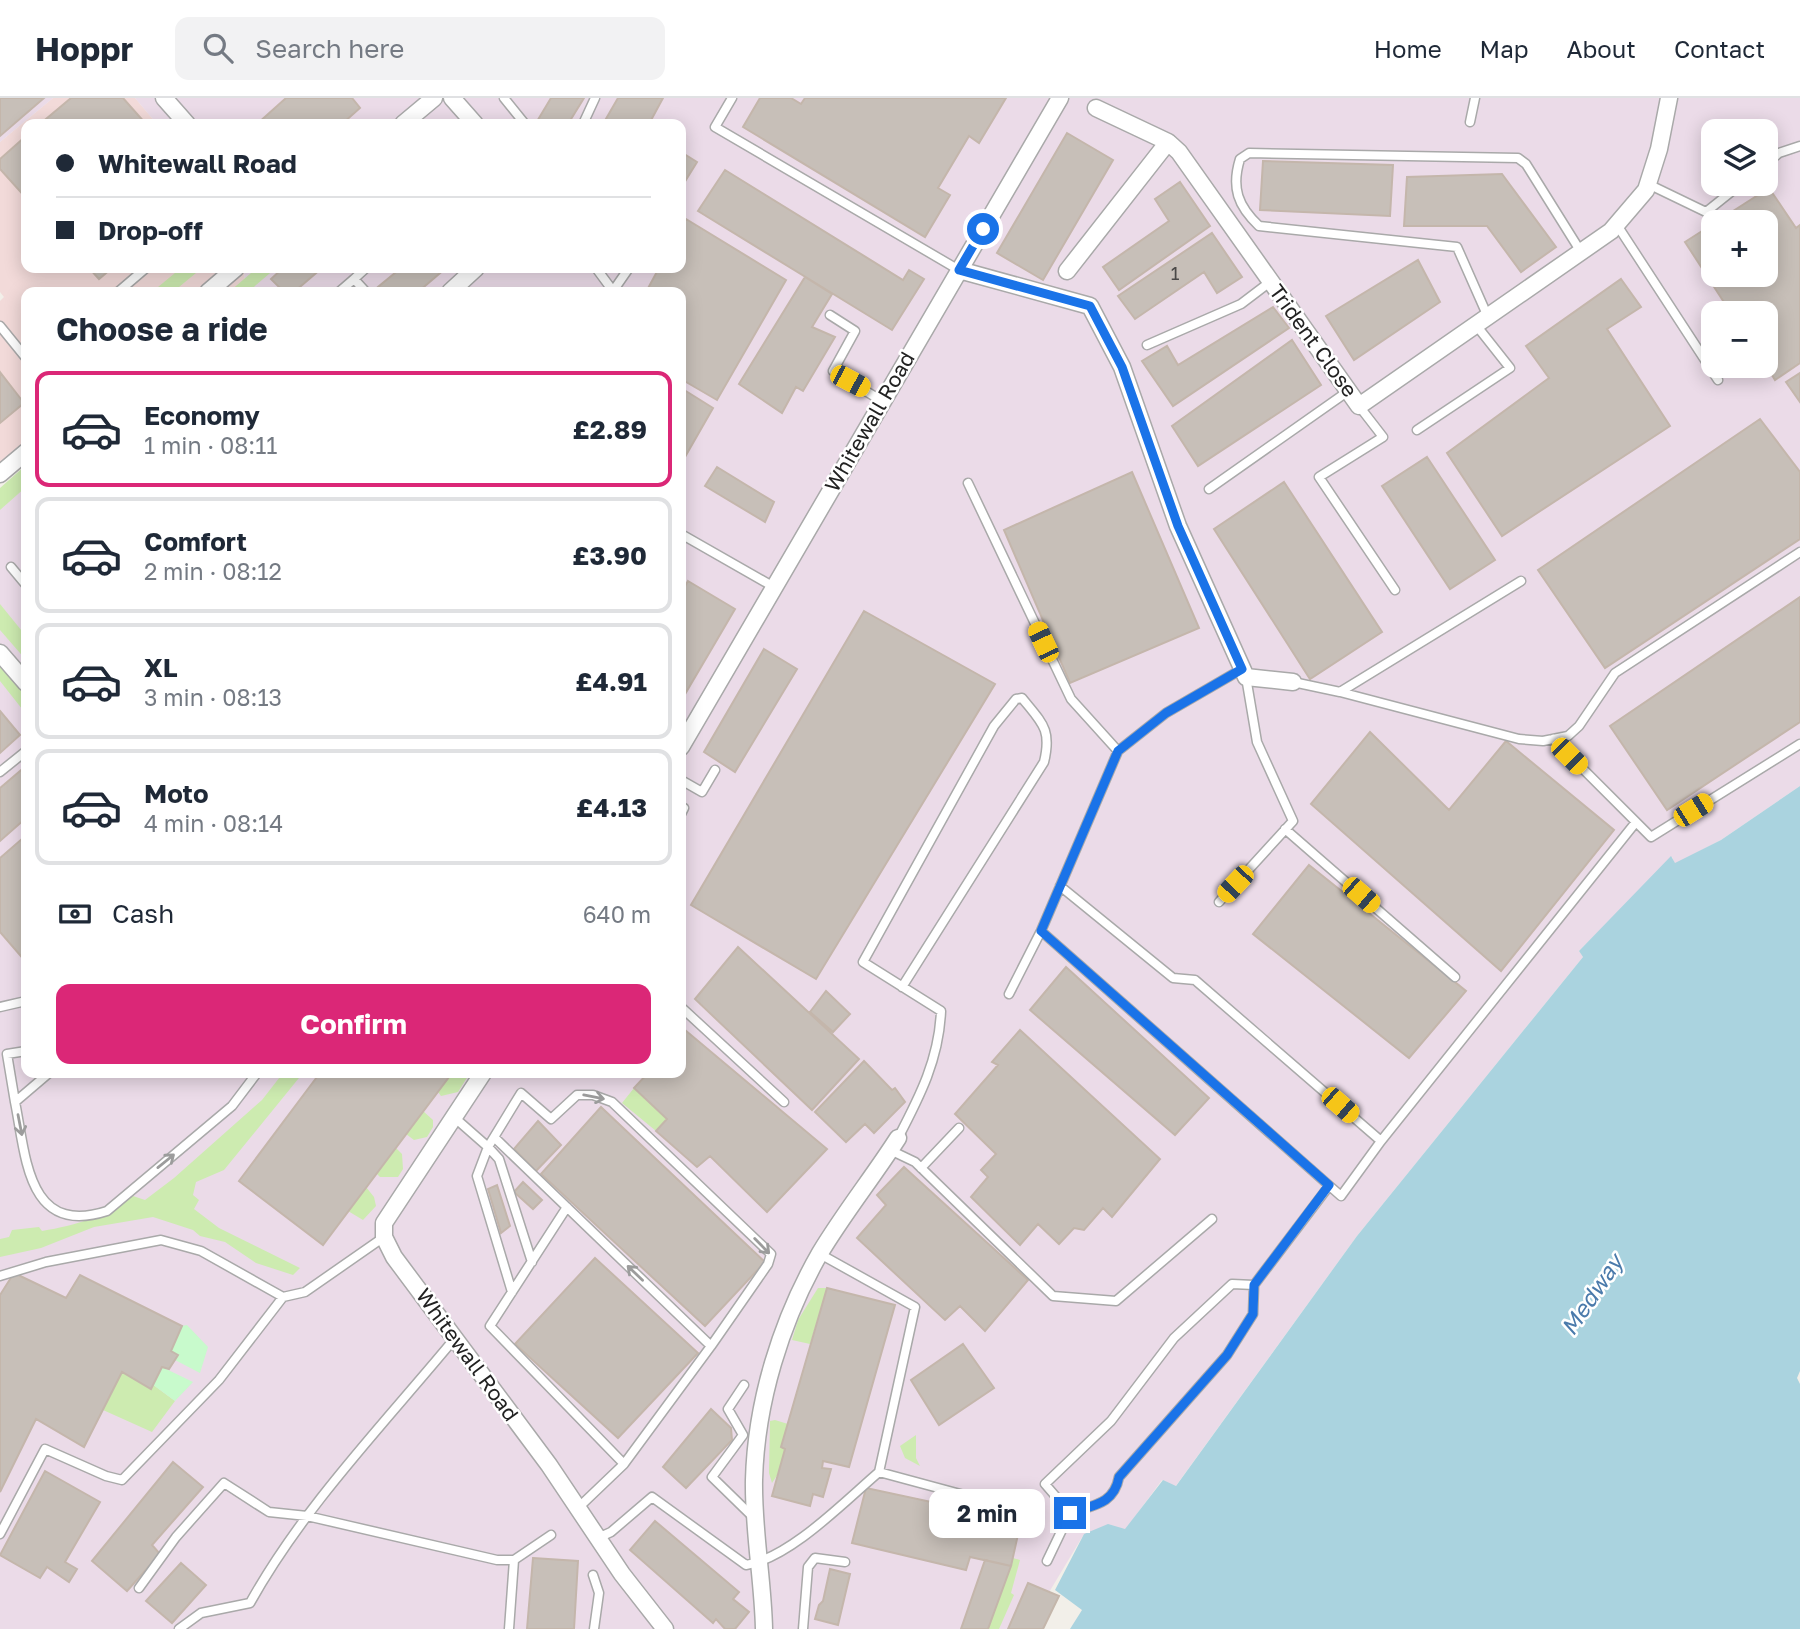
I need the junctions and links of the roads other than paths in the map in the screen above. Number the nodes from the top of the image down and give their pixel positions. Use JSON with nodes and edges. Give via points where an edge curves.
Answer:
{"nodes":[{"id":1,"x":163,"y":98,"type":"edge"},
{"id":2,"x":434,"y":98,"type":"edge"},
{"id":3,"x":452,"y":98,"type":"edge"},
{"id":4,"x":504,"y":98,"type":"edge"},
{"id":5,"x":595,"y":98,"type":"edge"},
{"id":6,"x":732,"y":98,"type":"edge"},
{"id":7,"x":1060,"y":98,"type":"edge"},
{"id":8,"x":1475,"y":98,"type":"edge"},
{"id":9,"x":1668,"y":98,"type":"edge"},
{"id":10,"x":1096,"y":108,"type":"dead end"},
{"id":11,"x":182,"y":119,"type":"edge"},
{"id":12,"x":409,"y":119,"type":"edge"},
{"id":13,"x":471,"y":119,"type":"edge"},
{"id":14,"x":521,"y":119,"type":"edge"},
{"id":15,"x":585,"y":119,"type":"edge"},
{"id":16,"x":1470,"y":122,"type":"dead end"},
{"id":17,"x":1168,"y":142,"type":"junction"},
{"id":18,"x":1800,"y":146,"type":"edge"},
{"id":19,"x":1778,"y":155,"type":"edge"},
{"id":20,"x":1648,"y":184,"type":"junction"},
{"id":21,"x":1726,"y":196,"type":"edge"},
{"id":22,"x":1617,"y":225,"type":"junction"},
{"id":23,"x":1582,"y":253,"type":"junction"},
{"id":24,"x":959,"y":270,"type":"junction"},
{"id":25,"x":1067,"y":271,"type":"dead end"},
{"id":26,"x":140,"y":273,"type":"edge"},
{"id":27,"x":230,"y":273,"type":"edge"},
{"id":28,"x":361,"y":273,"type":"edge"},
{"id":29,"x":471,"y":273,"type":"edge"},
{"id":30,"x":354,"y":279,"type":"junction"},
{"id":31,"x":1270,"y":282,"type":"junction"},
{"id":32,"x":124,"y":287,"type":"edge"},
{"id":33,"x":214,"y":287,"type":"edge"},
{"id":34,"x":345,"y":287,"type":"edge"},
{"id":35,"x":361,"y":287,"type":"edge"},
{"id":36,"x":455,"y":287,"type":"edge"},
{"id":37,"x":830,"y":315,"type":"dead end"},
{"id":38,"x":1482,"y":321,"type":"junction"},
{"id":39,"x":0,"y":327,"type":"edge"},
{"id":40,"x":1147,"y":345,"type":"dead end"},
{"id":41,"x":21,"y":346,"type":"edge"},
{"id":42,"x":18,"y":348,"type":"junction"},
{"id":43,"x":21,"y":352,"type":"edge"},
{"id":44,"x":1718,"y":380,"type":"dead end"},
{"id":45,"x":1347,"y":392,"type":"junction"},
{"id":46,"x":882,"y":401,"type":"junction"},
{"id":47,"x":1359,"y":406,"type":"junction"},
{"id":48,"x":1417,"y":430,"type":"dead end"},
{"id":49,"x":21,"y":456,"type":"edge"},
{"id":50,"x":0,"y":474,"type":"edge"},
{"id":51,"x":968,"y":483,"type":"dead end"},
{"id":52,"x":1209,"y":489,"type":"dead end"},
{"id":53,"x":686,"y":537,"type":"edge"},
{"id":54,"x":1800,"y":552,"type":"edge"},
{"id":55,"x":11,"y":567,"type":"dead end"},
{"id":56,"x":21,"y":579,"type":"edge"},
{"id":57,"x":1521,"y":581,"type":"dead end"},
{"id":58,"x":774,"y":587,"type":"junction"},
{"id":59,"x":1395,"y":590,"type":"dead end"},
{"id":60,"x":0,"y":653,"type":"edge"},
{"id":61,"x":1244,"y":673,"type":"junction"},
{"id":62,"x":21,"y":677,"type":"edge"},
{"id":63,"x":1293,"y":682,"type":"joint"},
{"id":64,"x":1340,"y":692,"type":"junction"},
{"id":65,"x":686,"y":738,"type":"edge"},
{"id":66,"x":1553,"y":739,"type":"junction"},
{"id":67,"x":1800,"y":744,"type":"edge"},
{"id":68,"x":1118,"y":751,"type":"junction"},
{"id":69,"x":21,"y":755,"type":"edge"},
{"id":70,"x":715,"y":770,"type":"dead end"},
{"id":71,"x":0,"y":772,"type":"edge"},
{"id":72,"x":686,"y":783,"type":"edge"},
{"id":73,"x":1636,"y":822,"type":"junction"},
{"id":74,"x":1285,"y":830,"type":"junction"},
{"id":75,"x":1060,"y":886,"type":"junction"},
{"id":76,"x":1219,"y":902,"type":"dead end"},
{"id":77,"x":1041,"y":931,"type":"junction"},
{"id":78,"x":1455,"y":977,"type":"dead end"},
{"id":79,"x":902,"y":986,"type":"junction"},
{"id":80,"x":1009,"y":994,"type":"dead end"},
{"id":81,"x":21,"y":1003,"type":"edge"},
{"id":82,"x":0,"y":1007,"type":"edge"},
{"id":83,"x":686,"y":1012,"type":"edge"},
{"id":84,"x":21,"y":1052,"type":"edge"},
{"id":85,"x":44,"y":1078,"type":"edge"},
{"id":86,"x":253,"y":1078,"type":"edge"},
{"id":87,"x":480,"y":1078,"type":"edge"},
{"id":88,"x":15,"y":1101,"type":"junction"},
{"id":89,"x":784,"y":1102,"type":"dead end"},
{"id":90,"x":455,"y":1118,"type":"junction"},
{"id":91,"x":959,"y":1128,"type":"dead end"},
{"id":92,"x":495,"y":1138,"type":"junction"},
{"id":93,"x":1381,"y":1141,"type":"junction"},
{"id":94,"x":894,"y":1144,"type":"junction"},
{"id":95,"x":488,"y":1147,"type":"junction"},
{"id":96,"x":921,"y":1168,"type":"junction"},
{"id":97,"x":1329,"y":1185,"type":"junction"},
{"id":98,"x":567,"y":1208,"type":"junction"},
{"id":99,"x":1212,"y":1219,"type":"dead end"},
{"id":100,"x":384,"y":1237,"type":"junction"},
{"id":101,"x":820,"y":1254,"type":"junction"},
{"id":102,"x":532,"y":1262,"type":"junction"},
{"id":103,"x":0,"y":1276,"type":"edge"},
{"id":104,"x":1254,"y":1285,"type":"junction"},
{"id":105,"x":512,"y":1292,"type":"junction"},
{"id":106,"x":283,"y":1297,"type":"junction"},
{"id":107,"x":455,"y":1338,"type":"junction"},
{"id":108,"x":711,"y":1346,"type":"junction"},
{"id":109,"x":744,"y":1385,"type":"dead end"},
{"id":110,"x":624,"y":1464,"type":"junction"},
{"id":111,"x":879,"y":1472,"type":"junction"},
{"id":112,"x":578,"y":1508,"type":"junction"},
{"id":113,"x":1070,"y":1513,"type":"junction"},
{"id":114,"x":307,"y":1516,"type":"junction"},
{"id":115,"x":758,"y":1522,"type":"junction"},
{"id":116,"x":1025,"y":1526,"type":"dead end"},
{"id":117,"x":0,"y":1534,"type":"edge"},
{"id":118,"x":551,"y":1535,"type":"dead end"},
{"id":119,"x":598,"y":1538,"type":"junction"},
{"id":120,"x":514,"y":1560,"type":"junction"},
{"id":121,"x":1047,"y":1561,"type":"dead end"},
{"id":122,"x":760,"y":1562,"type":"junction"},
{"id":123,"x":845,"y":1562,"type":"dead end"},
{"id":124,"x":593,"y":1575,"type":"dead end"},
{"id":125,"x":139,"y":1588,"type":"dead end"},
{"id":126,"x":661,"y":1628,"type":"edge"},
{"id":127,"x":179,"y":1629,"type":"edge"},
{"id":128,"x":509,"y":1629,"type":"edge"},
{"id":129,"x":594,"y":1629,"type":"edge"},
{"id":130,"x":764,"y":1629,"type":"edge"},
{"id":131,"x":803,"y":1629,"type":"edge"}],
"edges":[{"from":1,"to":11,"type":"street"},
{"from":2,"to":12,"type":"street"},
{"from":3,"to":13,"type":"street"},
{"from":4,"to":14,"type":"lane"},
{"from":5,"to":15,"type":"lane"},
{"from":6,"to":24,"type":"lane","via":[[715,127]]},
{"from":7,"to":24,"type":"street","name":"Whitewall Road"},
{"from":8,"to":16,"type":"lane"},
{"from":9,"to":20,"type":"street","name":"Trident Close"},
{"from":10,"to":17,"type":"street"},
{"from":17,"to":25,"type":"street"},
{"from":17,"to":31,"type":"street","name":"Trident Close"},
{"from":18,"to":19,"type":"lane"},
{"from":20,"to":21,"type":"lane","via":[[1706,212]]},
{"from":20,"to":22,"type":"street","name":"Trident Close"},
{"from":22,"to":23,"type":"street","name":"Trident Close"},
{"from":22,"to":44,"type":"lane"},
{"from":23,"to":38,"type":"street","name":"Trident Close"},
{"from":23,"to":38,"type":"lane","via":[[1518,158],[1249,153],[1240,159],[1235,181],[1239,203],[1259,226],[1457,247]]},
{"from":24,"to":46,"type":"street","name":"Whitewall Road"},
{"from":24,"to":61,"type":"street","via":[[1090,306],[1122,367],[1178,526]]},
{"from":26,"to":32,"type":"lane"},
{"from":27,"to":33,"type":"street"},
{"from":28,"to":30,"type":"lane"},
{"from":29,"to":36,"type":"street"},
{"from":30,"to":34,"type":"lane"},
{"from":30,"to":35,"type":"lane"},
{"from":31,"to":40,"type":"lane","via":[[1241,304]]},
{"from":31,"to":45,"type":"street","name":"Trident Close"},
{"from":37,"to":46,"type":"lane","via":[[855,331],[833,372]]},
{"from":38,"to":47,"type":"street","name":"Trident Close"},
{"from":38,"to":48,"type":"lane","via":[[1510,369]]},
{"from":39,"to":42,"type":"lane"},
{"from":41,"to":42,"type":"lane"},
{"from":42,"to":43,"type":"lane"},
{"from":45,"to":47,"type":"street","name":"Trident Close"},
{"from":45,"to":52,"type":"lane"},
{"from":46,"to":58,"type":"street","name":"Whitewall Road"},
{"from":47,"to":59,"type":"lane","via":[[1383,437],[1320,477]]},
{"from":49,"to":50,"type":"street"},
{"from":51,"to":68,"type":"lane","via":[[1071,699]]},
{"from":53,"to":58,"type":"lane"},
{"from":54,"to":66,"type":"lane","via":[[1615,673],[1579,726],[1568,736]]},
{"from":55,"to":56,"type":"lane"},
{"from":57,"to":64,"type":"lane"},
{"from":58,"to":65,"type":"street","name":"Whitewall Road"},
{"from":60,"to":62,"type":"street"},
{"from":61,"to":63,"type":"street"},
{"from":61,"to":68,"type":"lane","via":[[1166,713]]},
{"from":61,"to":74,"type":"lane","via":[[1257,743],[1293,821]]},
{"from":63,"to":64,"type":"lane"},
{"from":64,"to":66,"type":"lane","via":[[1520,739]]},
{"from":66,"to":73,"type":"lane"},
{"from":67,"to":73,"type":"lane","via":[[1651,837]]},
{"from":68,"to":75,"type":"lane"},
{"from":69,"to":71,"type":"lane"},
{"from":70,"to":72,"type":"lane","via":[[702,792]]},
{"from":73,"to":93,"type":"lane"},
{"from":74,"to":76,"type":"lane"},
{"from":74,"to":78,"type":"lane"},
{"from":75,"to":77,"type":"lane"},
{"from":75,"to":93,"type":"lane","via":[[1173,978],[1195,980]]},
{"from":77,"to":80,"type":"lane"},
{"from":77,"to":97,"type":"lane"},
{"from":79,"to":79,"type":"lane","via":[[863,962],[994,726],[1016,699],[1022,698],[1046,728],[1049,741],[1044,762]]},
{"from":79,"to":94,"type":"lane","via":[[941,1011],[940,1038],[929,1079]]},
{"from":81,"to":82,"type":"lane"},
{"from":83,"to":89,"type":"lane"},
{"from":84,"to":88,"type":"lane","via":[[7,1054]]},
{"from":85,"to":88,"type":"lane"},
{"from":88,"to":86,"type":"lane","one_way":true,"via":[[37,1195],[70,1216],[86,1218],[107,1211],[232,1106]]},
{"from":87,"to":90,"type":"street"},
{"from":90,"to":95,"type":"lane"},
{"from":90,"to":100,"type":"street","via":[[384,1223]]},
{"from":91,"to":96,"type":"lane"},
{"from":92,"to":95,"type":"lane"},
{"from":92,"to":98,"type":"lane"},
{"from":92,"to":108,"type":"lane","one_way":true,"via":[[521,1093],[551,1119],[577,1095],[612,1102],[771,1254]]},
{"from":93,"to":97,"type":"lane","via":[[1341,1196]]},
{"from":94,"to":96,"type":"lane"},
{"from":94,"to":101,"type":"street"},
{"from":95,"to":102,"type":"lane","via":[[499,1159]]},
{"from":95,"to":105,"type":"lane","via":[[477,1176]]},
{"from":96,"to":99,"type":"lane","via":[[1054,1296],[1116,1301]]},
{"from":97,"to":104,"type":"lane"},
{"from":98,"to":102,"type":"lane"},
{"from":108,"to":98,"type":"lane","one_way":true},
{"from":100,"to":106,"type":"lane","via":[[305,1292]]},
{"from":100,"to":107,"type":"street","name":"Whitewall Road"},
{"from":101,"to":111,"type":"lane","via":[[915,1307]]},
{"from":101,"to":115,"type":"street","via":[[779,1345],[761,1406],[754,1481]]},
{"from":102,"to":105,"type":"lane"},
{"from":103,"to":106,"type":"lane","via":[[46,1262],[161,1240],[201,1251]]},
{"from":104,"to":113,"type":"lane","via":[[1253,1314],[1227,1355],[1119,1477],[1116,1492],[1107,1502]]},
{"from":104,"to":113,"type":"lane","via":[[1232,1284],[1174,1338],[1111,1421],[1045,1484]]},
{"from":105,"to":110,"type":"lane","via":[[490,1326]]},
{"from":106,"to":117,"type":"lane","via":[[219,1380],[122,1480],[46,1449]]},
{"from":107,"to":112,"type":"street","name":"Whitewall Road"},
{"from":107,"to":114,"type":"lane"},
{"from":108,"to":110,"type":"lane"},
{"from":109,"to":115,"type":"lane","via":[[728,1409],[743,1435],[712,1477]]},
{"from":110,"to":112,"type":"lane"},
{"from":111,"to":116,"type":"lane","via":[[979,1499]]},
{"from":111,"to":122,"type":"lane","via":[[799,1538]]},
{"from":112,"to":119,"type":"street","name":"Whitewall Road"},
{"from":113,"to":121,"type":"lane"},
{"from":114,"to":120,"type":"lane"},
{"from":114,"to":125,"type":"lane","via":[[269,1512],[224,1483]]},
{"from":114,"to":127,"type":"lane","via":[[278,1553],[250,1603],[201,1613]]},
{"from":115,"to":122,"type":"street"},
{"from":118,"to":120,"type":"lane"},
{"from":119,"to":122,"type":"lane","via":[[652,1497],[746,1565]]},
{"from":119,"to":126,"type":"street","name":"Whitewall Road"},
{"from":120,"to":128,"type":"lane"},
{"from":122,"to":130,"type":"street"},
{"from":123,"to":131,"type":"lane","via":[[815,1558],[808,1567]]},
{"from":124,"to":129,"type":"lane","via":[[599,1593]]}]}
